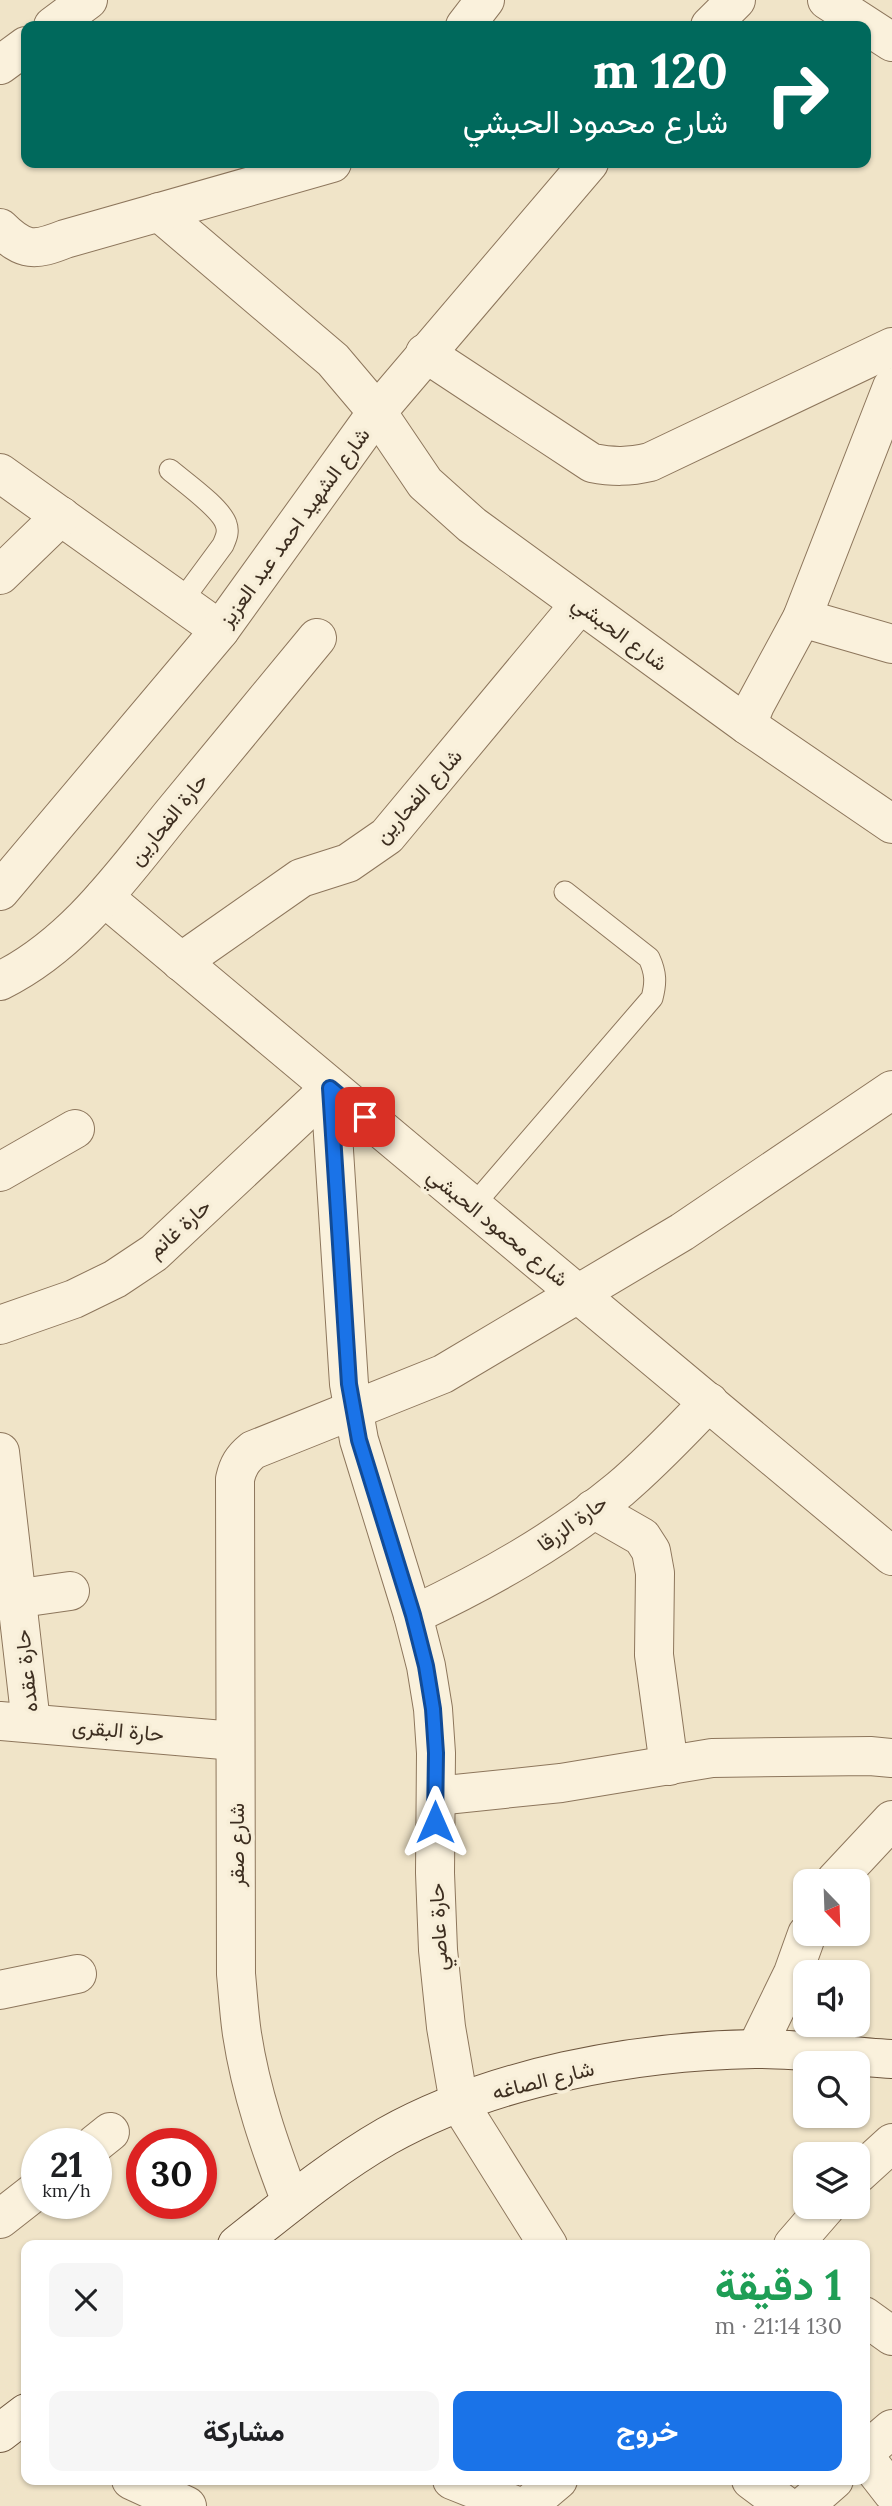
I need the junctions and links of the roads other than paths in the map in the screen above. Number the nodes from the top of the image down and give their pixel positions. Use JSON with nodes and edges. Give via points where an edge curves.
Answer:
{"nodes":[{"id":1,"x":89,"y":0,"type":"edge"},
{"id":2,"x":485,"y":0,"type":"edge"},
{"id":3,"x":736,"y":0,"type":"edge"},
{"id":4,"x":827,"y":0,"type":"edge"},
{"id":5,"x":60,"y":21,"type":"edge"},
{"id":6,"x":470,"y":21,"type":"edge"},
{"id":7,"x":715,"y":21,"type":"edge"},
{"id":8,"x":860,"y":21,"type":"edge"},
{"id":9,"x":871,"y":28,"type":"edge"},
{"id":10,"x":892,"y":42,"type":"edge"},
{"id":11,"x":21,"y":50,"type":"edge"},
{"id":12,"x":0,"y":65,"type":"edge"},
{"id":13,"x":314,"y":168,"type":"edge"},
{"id":14,"x":585,"y":168,"type":"edge"},
{"id":15,"x":159,"y":212,"type":"junction"},
{"id":16,"x":0,"y":228,"type":"edge"},
{"id":17,"x":892,"y":347,"type":"edge"},
{"id":18,"x":425,"y":353,"type":"junction"},
{"id":19,"x":892,"y":387,"type":"edge"},
{"id":20,"x":377,"y":412,"type":"junction"},
{"id":21,"x":170,"y":470,"type":"dead end"},
{"id":22,"x":0,"y":473,"type":"edge"},
{"id":23,"x":61,"y":516,"type":"junction"},
{"id":24,"x":0,"y":576,"type":"edge"},
{"id":25,"x":181,"y":602,"type":"junction"},
{"id":26,"x":580,"y":604,"type":"junction"},
{"id":27,"x":802,"y":618,"type":"junction"},
{"id":28,"x":220,"y":630,"type":"junction"},
{"id":29,"x":317,"y":638,"type":"dead end"},
{"id":30,"x":892,"y":644,"type":"edge"},
{"id":31,"x":747,"y":725,"type":"junction"},
{"id":32,"x":892,"y":824,"type":"edge"},
{"id":33,"x":0,"y":891,"type":"edge"},
{"id":34,"x":565,"y":892,"type":"dead end"},
{"id":35,"x":104,"y":897,"type":"junction"},
{"id":36,"x":181,"y":962,"type":"junction"},
{"id":37,"x":0,"y":981,"type":"edge"},
{"id":38,"x":330,"y":1088,"type":"junction"},
{"id":39,"x":892,"y":1090,"type":"edge"},
{"id":40,"x":75,"y":1129,"type":"dead end"},
{"id":41,"x":0,"y":1172,"type":"edge"},
{"id":42,"x":472,"y":1207,"type":"junction"},
{"id":43,"x":579,"y":1293,"type":"junction"},
{"id":44,"x":0,"y":1325,"type":"edge"},
{"id":45,"x":709,"y":1402,"type":"junction"},
{"id":46,"x":354,"y":1411,"type":"junction"},
{"id":47,"x":0,"y":1452,"type":"edge"},
{"id":48,"x":593,"y":1509,"type":"junction"},
{"id":49,"x":892,"y":1556,"type":"edge"},
{"id":50,"x":69,"y":1591,"type":"dead end"},
{"id":51,"x":9,"y":1600,"type":"edge"},
{"id":52,"x":413,"y":1615,"type":"junction"},
{"id":53,"x":16,"y":1722,"type":"edge"},
{"id":54,"x":235,"y":1741,"type":"junction"},
{"id":55,"x":892,"y":1758,"type":"edge"},
{"id":56,"x":670,"y":1766,"type":"junction"},
{"id":57,"x":436,"y":1796,"type":"junction"},
{"id":58,"x":892,"y":1820,"type":"edge"},
{"id":59,"x":846,"y":1869,"type":"edge"},
{"id":60,"x":803,"y":1946,"type":"edge"},
{"id":61,"x":77,"y":1974,"type":"dead end"},
{"id":62,"x":0,"y":1990,"type":"edge"},
{"id":63,"x":756,"y":2049,"type":"junction"},
{"id":64,"x":892,"y":2059,"type":"edge"},
{"id":65,"x":459,"y":2104,"type":"junction"},
{"id":66,"x":892,"y":2143,"type":"edge"},
{"id":67,"x":870,"y":2163,"type":"edge"},
{"id":68,"x":291,"y":2202,"type":"junction"},
{"id":69,"x":21,"y":2203,"type":"edge"},
{"id":70,"x":0,"y":2219,"type":"edge"},
{"id":71,"x":816,"y":2219,"type":"edge"},
{"id":72,"x":243,"y":2240,"type":"edge"},
{"id":73,"x":545,"y":2240,"type":"edge"},
{"id":74,"x":797,"y":2240,"type":"edge"},
{"id":75,"x":870,"y":2320,"type":"edge"},
{"id":76,"x":892,"y":2336,"type":"edge"},
{"id":77,"x":892,"y":2429,"type":"edge"},
{"id":78,"x":870,"y":2449,"type":"edge"},
{"id":79,"x":870,"y":2463,"type":"edge"},
{"id":80,"x":142,"y":2485,"type":"edge"},
{"id":81,"x":464,"y":2485,"type":"edge"},
{"id":82,"x":552,"y":2485,"type":"edge"},
{"id":83,"x":758,"y":2485,"type":"edge"},
{"id":84,"x":828,"y":2485,"type":"edge"},
{"id":85,"x":892,"y":2492,"type":"edge"},
{"id":86,"x":187,"y":2506,"type":"edge"},
{"id":87,"x":517,"y":2506,"type":"edge"},
{"id":88,"x":527,"y":2506,"type":"edge"},
{"id":89,"x":786,"y":2506,"type":"edge"},
{"id":90,"x":804,"y":2506,"type":"edge"}],
"edges":[{"from":1,"to":5,"type":"street"},
{"from":2,"to":6,"type":"street"},
{"from":3,"to":7,"type":"street"},
{"from":4,"to":8,"type":"street"},
{"from":9,"to":10,"type":"street"},
{"from":11,"to":12,"type":"street"},
{"from":13,"to":15,"type":"street"},
{"from":14,"to":18,"type":"street","name":"شارع الشهيد احمد عبد العزيز"},
{"from":15,"to":16,"type":"street","via":[[44,248],[28,248]]},
{"from":15,"to":20,"type":"street","name":"شارع الحبشي","via":[[333,360]]},
{"from":17,"to":18,"type":"street","via":[[650,462],[629,467],[592,463]]},
{"from":18,"to":20,"type":"street","name":"شارع الشهيد احمد عبد العزيز"},
{"from":19,"to":27,"type":"street"},
{"from":20,"to":26,"type":"street","name":"شارع الحبشي","via":[[425,483],[472,525]]},
{"from":20,"to":28,"type":"street","name":"شارع الشهيد احمد عبد العزيز"},
{"from":21,"to":25,"type":"lane","via":[[220,514],[227,535]]},
{"from":22,"to":23,"type":"street"},
{"from":23,"to":24,"type":"street"},
{"from":23,"to":25,"type":"street"},
{"from":25,"to":28,"type":"street"},
{"from":26,"to":31,"type":"street","name":"شارع الحبشي"},
{"from":26,"to":36,"type":"street","name":"شارع الفحارين","via":[[387,836],[348,863],[301,878]]},
{"from":27,"to":30,"type":"street"},
{"from":27,"to":31,"type":"street"},
{"from":28,"to":33,"type":"street","name":"شارع الشهيد احمد عبد العزيز"},
{"from":29,"to":35,"type":"street","name":"حارة الفحارين"},
{"from":31,"to":32,"type":"street","name":"شارع الحبشي"},
{"from":34,"to":42,"type":"lane","via":[[649,958],[655,970],[652,998]]},
{"from":35,"to":36,"type":"street","name":"شارع محمود الحبشي"},
{"from":35,"to":37,"type":"street","name":"حارة الفحارين","via":[[59,944]]},
{"from":36,"to":38,"type":"street","name":"شارع محمود الحبشي"},
{"from":38,"to":42,"type":"street","name":"شارع محمود الحبشي"},
{"from":38,"to":44,"type":"street","name":"حارة غانم","via":[[154,1253],[74,1299]]},
{"from":38,"to":46,"type":"street","name":"حارة عاصي"},
{"from":39,"to":43,"type":"street","via":[[682,1232]]},
{"from":40,"to":41,"type":"street"},
{"from":42,"to":43,"type":"street","name":"شارع محمود الحبشي"},
{"from":43,"to":45,"type":"street","name":"شارع محمود الحبشي"},
{"from":43,"to":46,"type":"street","via":[[443,1374]]},
{"from":45,"to":48,"type":"street","name":"حارة الزرقا","via":[[667,1446]]},
{"from":45,"to":49,"type":"street","name":"شارع محمود الحبشي"},
{"from":46,"to":52,"type":"street","name":"حارة عاصي"},
{"from":46,"to":54,"type":"street","name":"شارع صقر","via":[[253,1450],[237,1467]]},
{"from":47,"to":51,"type":"street","name":"حارة عقده"},
{"from":48,"to":52,"type":"street","name":"حارة الزرقا","via":[[522,1559]]},
{"from":48,"to":56,"type":"street","via":[[642,1537],[651,1551],[654,1655]]},
{"from":50,"to":51,"type":"street"},
{"from":51,"to":53,"type":"street","name":"حارة عقده"},
{"from":52,"to":57,"type":"street","name":"حارة عاصي","via":[[433,1709]]},
{"from":53,"to":54,"type":"street","name":"حارة البقرى"},
{"from":54,"to":68,"type":"street","name":"شارع صقر","via":[[236,1974],[241,2033],[253,2091]]},
{"from":55,"to":56,"type":"street","via":[[712,1758]]},
{"from":56,"to":57,"type":"street"},
{"from":57,"to":65,"type":"street","name":"حارة عاصي","via":[[438,1950]]},
{"from":58,"to":59,"type":"street"},
{"from":60,"to":63,"type":"street"},
{"from":61,"to":62,"type":"street"},
{"from":63,"to":64,"type":"street","name":"شارع الصاغه"},
{"from":63,"to":65,"type":"street","name":"شارع الصاغه","via":[[635,2059],[517,2085]]},
{"from":65,"to":68,"type":"street","name":"شارع الصاغه","via":[[388,2136]]},
{"from":65,"to":73,"type":"street"},
{"from":66,"to":67,"type":"street"},
{"from":68,"to":72,"type":"street","name":"شارع الصاغه"},
{"from":69,"to":70,"type":"street"},
{"from":71,"to":74,"type":"street"},
{"from":75,"to":76,"type":"street"},
{"from":77,"to":78,"type":"street"},
{"from":79,"to":85,"type":"street"},
{"from":80,"to":86,"type":"street"},
{"from":81,"to":87,"type":"street"},
{"from":82,"to":88,"type":"street"},
{"from":83,"to":89,"type":"street"},
{"from":84,"to":90,"type":"street"}]}
